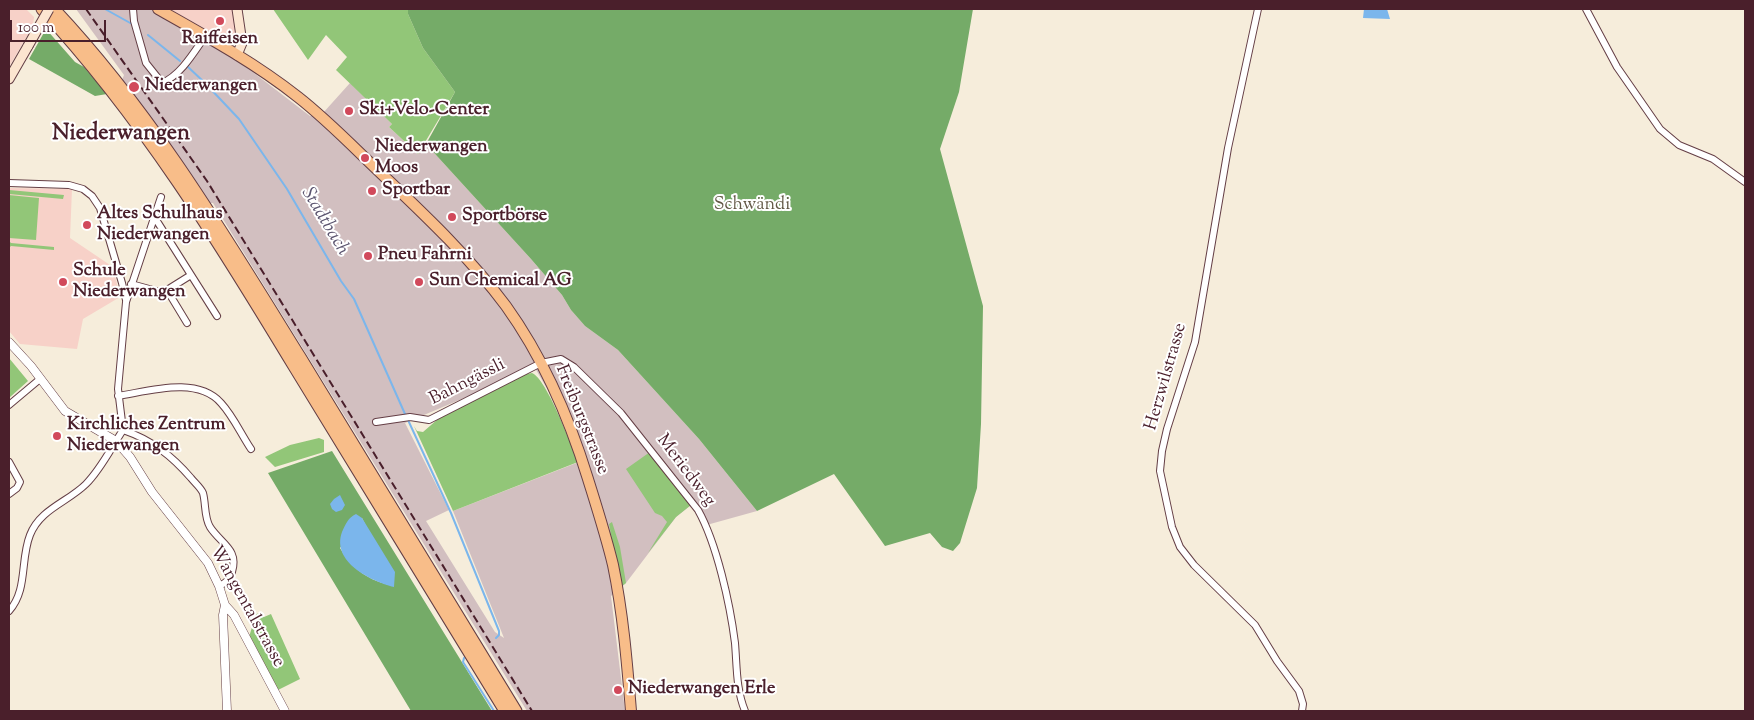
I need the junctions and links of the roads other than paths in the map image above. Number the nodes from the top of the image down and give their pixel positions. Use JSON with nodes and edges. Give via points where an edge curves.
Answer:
{"nodes":[{"id":1,"x":42,"y":9,"type":"edge"},
{"id":2,"x":49,"y":9,"type":"edge"},
{"id":3,"x":54,"y":9,"type":"edge"},
{"id":4,"x":133,"y":9,"type":"edge"},
{"id":5,"x":158,"y":9,"type":"edge"},
{"id":6,"x":237,"y":9,"type":"edge"},
{"id":7,"x":1258,"y":9,"type":"edge"},
{"id":8,"x":1586,"y":9,"type":"edge"},
{"id":9,"x":206,"y":35,"type":"junction"},
{"id":10,"x":237,"y":55,"type":"junction"},
{"id":11,"x":9,"y":80,"type":"edge"},
{"id":12,"x":1745,"y":182,"type":"edge"},
{"id":13,"x":9,"y":183,"type":"edge"},
{"id":14,"x":161,"y":197,"type":"dead end"},
{"id":15,"x":155,"y":218,"type":"junction"},
{"id":16,"x":191,"y":275,"type":"junction"},
{"id":17,"x":131,"y":284,"type":"junction"},
{"id":18,"x":167,"y":290,"type":"junction"},
{"id":19,"x":126,"y":302,"type":"junction"},
{"id":20,"x":217,"y":316,"type":"dead end"},
{"id":21,"x":187,"y":323,"type":"dead end"},
{"id":22,"x":9,"y":342,"type":"edge"},
{"id":23,"x":541,"y":363,"type":"junction"},
{"id":24,"x":40,"y":379,"type":"junction"},
{"id":25,"x":118,"y":396,"type":"junction"},
{"id":26,"x":9,"y":405,"type":"edge"},
{"id":27,"x":376,"y":422,"type":"dead end"},
{"id":28,"x":123,"y":430,"type":"junction"},
{"id":29,"x":116,"y":441,"type":"junction"},
{"id":30,"x":251,"y":449,"type":"dead end"},
{"id":31,"x":9,"y":462,"type":"edge"},
{"id":32,"x":9,"y":494,"type":"edge"},
{"id":33,"x":220,"y":586,"type":"junction"},
{"id":34,"x":225,"y":605,"type":"junction"},
{"id":35,"x":9,"y":611,"type":"edge"},
{"id":36,"x":227,"y":711,"type":"edge"},
{"id":37,"x":285,"y":711,"type":"edge"},
{"id":38,"x":505,"y":711,"type":"edge"},
{"id":39,"x":516,"y":711,"type":"edge"},
{"id":40,"x":631,"y":711,"type":"edge"},
{"id":41,"x":745,"y":711,"type":"edge"},
{"id":42,"x":1302,"y":711,"type":"edge"}],
"edges":[{"from":1,"to":38,"type":"highway","via":[[123,105],[188,196]]},
{"from":2,"to":11,"type":"main road","bridge":true},
{"from":3,"to":39,"type":"highway","via":[[135,106],[206,207]]},
{"from":4,"to":9,"type":"street","via":[[146,63],[162,83],[178,71]]},
{"from":5,"to":9,"type":"main road","name":"Freiburgstrasse"},
{"from":6,"to":10,"type":"main road","via":[[242,38]]},
{"from":7,"to":42,"type":"street","name":"Herzwilstrasse","via":[[1228,148],[1194,342],[1167,429],[1160,472],[1170,520],[1180,546],[1194,565],[1256,625],[1299,692]]},
{"from":8,"to":12,"type":"street","via":[[1616,67],[1660,129],[1679,145],[1712,159]]},
{"from":9,"to":10,"type":"main road","name":"Freiburgstrasse"},
{"from":10,"to":23,"type":"main road","name":"Freiburgstrasse","via":[[306,103],[437,228],[496,293]]},
{"from":13,"to":19,"type":"street","via":[[61,184],[88,192],[100,208]]},
{"from":14,"to":15,"type":"street"},
{"from":15,"to":16,"type":"street"},
{"from":15,"to":17,"type":"street"},
{"from":16,"to":18,"type":"street"},
{"from":16,"to":20,"type":"street"},
{"from":17,"to":18,"type":"street","via":[[164,293]]},
{"from":17,"to":19,"type":"street"},
{"from":18,"to":21,"type":"street"},
{"from":19,"to":25,"type":"street"},
{"from":22,"to":24,"type":"street"},
{"from":23,"to":27,"type":"street","name":"Bahngässli","via":[[429,420],[410,417]]},
{"from":23,"to":40,"type":"main road","name":"Freiburgstrasse","via":[[575,438],[609,548],[620,610]]},
{"from":23,"to":41,"type":"street","name":"Meriedweg","via":[[561,359],[574,367],[631,424],[698,510],[709,532],[731,618],[737,682]]},
{"from":24,"to":26,"type":"street"},
{"from":24,"to":29,"type":"street","via":[[68,414]]},
{"from":25,"to":28,"type":"street"},
{"from":25,"to":30,"type":"street","via":[[184,387],[203,390],[222,404]]},
{"from":28,"to":29,"type":"street"},
{"from":28,"to":33,"type":"street","via":[[147,439],[165,451],[202,491],[210,527],[234,558],[228,581]]},
{"from":29,"to":33,"type":"street","name":"Wangentalstrasse","via":[[208,562]]},
{"from":29,"to":35,"type":"street","via":[[85,484],[49,510],[33,528],[21,588]]},
{"from":31,"to":32,"type":"street","via":[[20,482]]},
{"from":33,"to":34,"type":"street","name":"Wangentalstrasse"},
{"from":34,"to":36,"type":"street"},
{"from":34,"to":37,"type":"street","name":"Wangentalstrasse","via":[[234,615]]}]}
